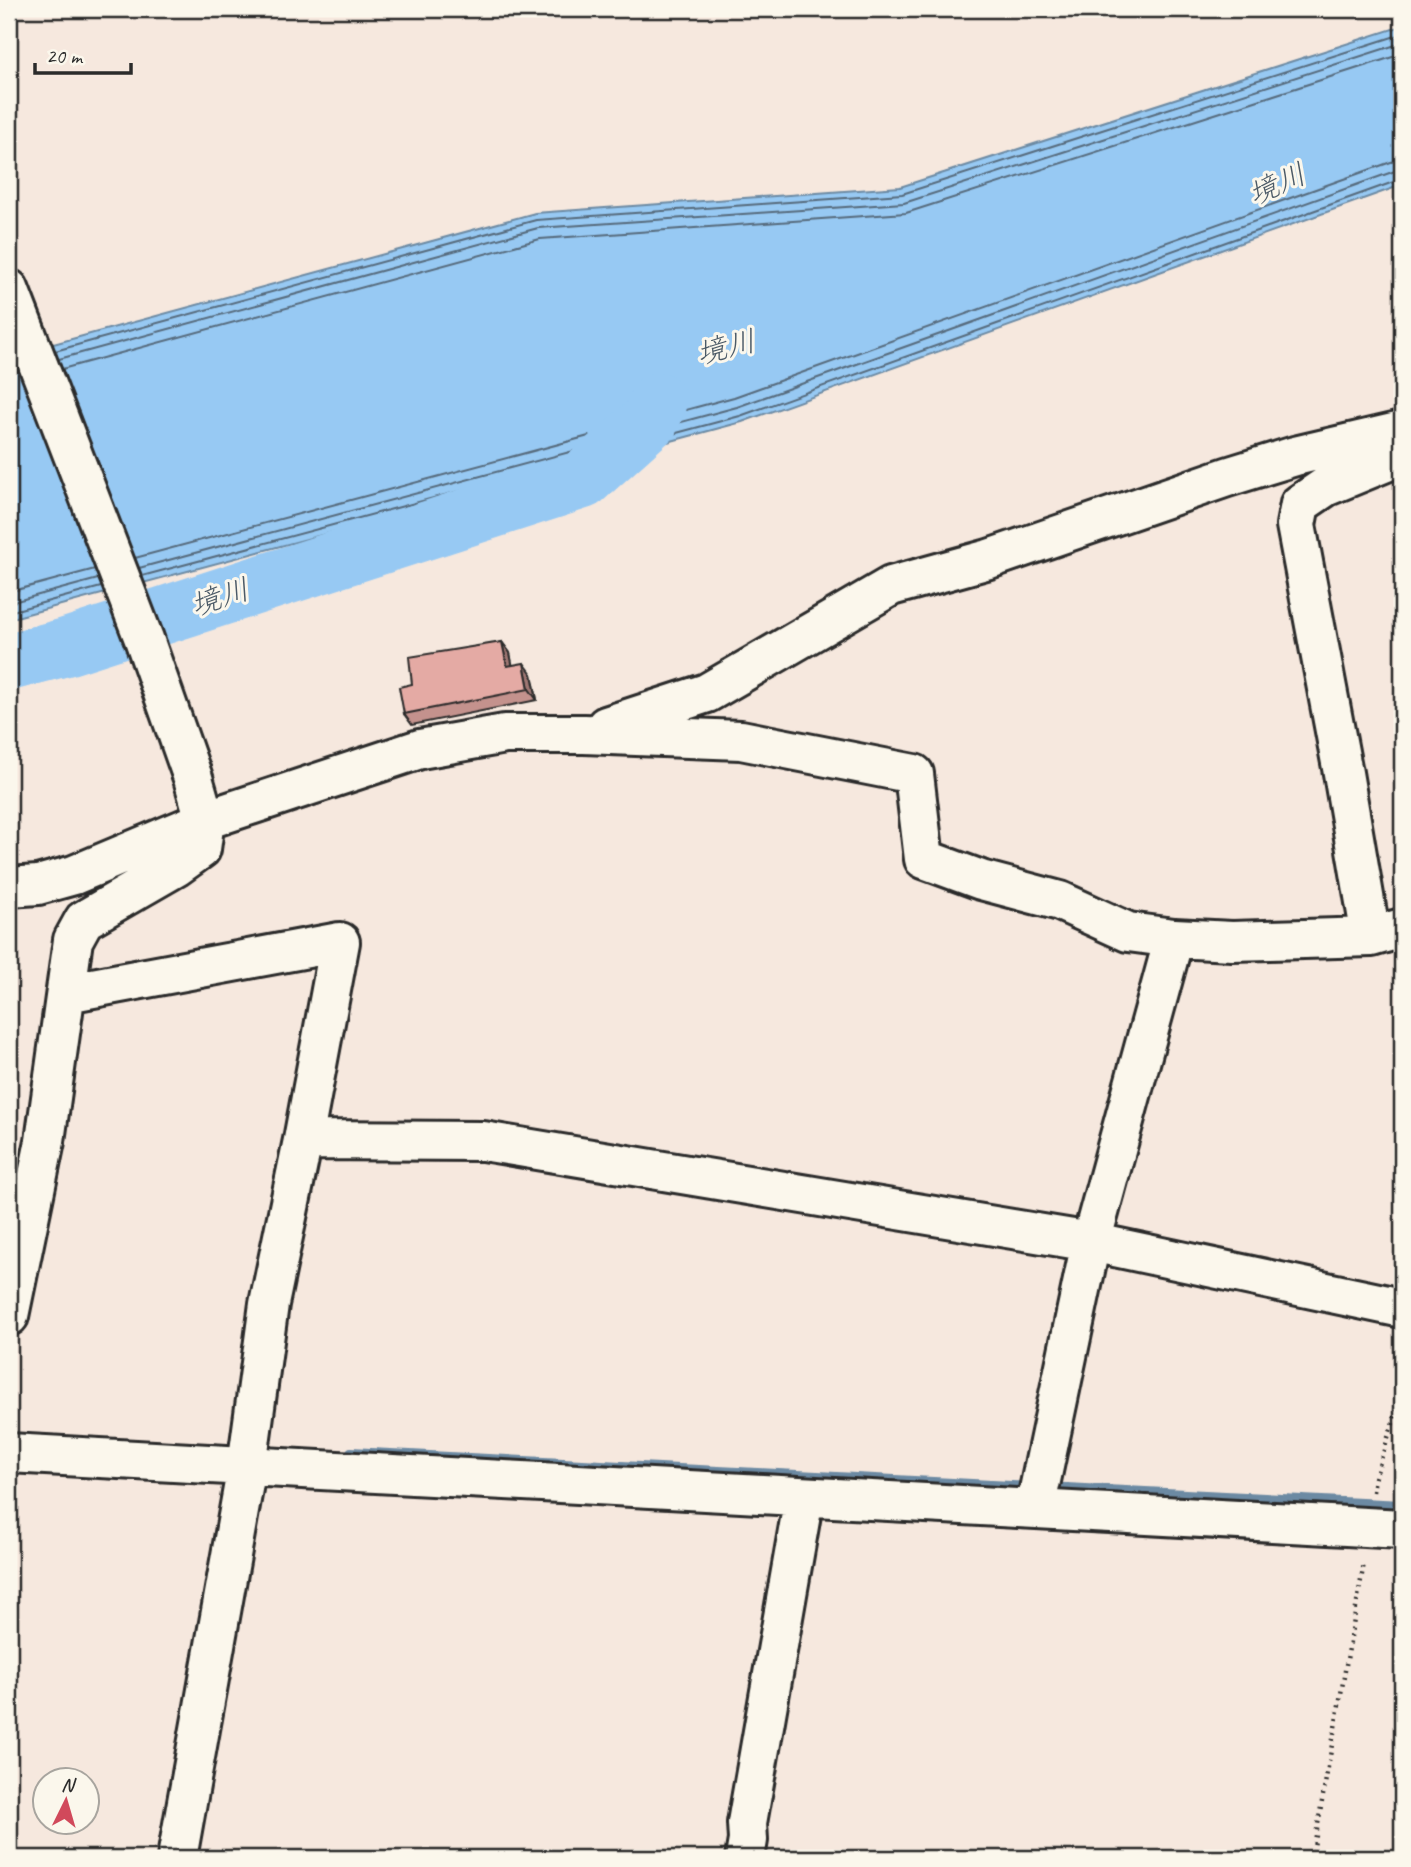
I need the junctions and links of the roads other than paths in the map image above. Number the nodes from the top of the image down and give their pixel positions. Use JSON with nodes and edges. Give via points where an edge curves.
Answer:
{"nodes":[{"id":1,"x":9,"y":289,"type":"edge"},
{"id":2,"x":1401,"y":432,"type":"edge"},
{"id":3,"x":584,"y":734,"type":"junction"},
{"id":4,"x":205,"y":820,"type":"junction"},
{"id":5,"x":23,"y":886,"type":"edge"},
{"id":6,"x":9,"y":909,"type":"edge"},
{"id":7,"x":1387,"y":933,"type":"edge"},
{"id":8,"x":1174,"y":938,"type":"junction"},
{"id":9,"x":66,"y":993,"type":"junction"},
{"id":10,"x":303,"y":1140,"type":"junction"},
{"id":11,"x":1091,"y":1242,"type":"junction"},
{"id":12,"x":1402,"y":1308,"type":"edge"},
{"id":13,"x":9,"y":1317,"type":"edge"},
{"id":14,"x":9,"y":1453,"type":"edge"},
{"id":15,"x":247,"y":1466,"type":"junction"},
{"id":16,"x":804,"y":1497,"type":"junction"},
{"id":17,"x":1034,"y":1509,"type":"junction"},
{"id":18,"x":1385,"y":1528,"type":"edge"},
{"id":19,"x":177,"y":1858,"type":"edge"},
{"id":20,"x":745,"y":1858,"type":"edge"}],
"edges":[{"from":1,"to":4,"type":"street","via":[[144,639]]},
{"from":2,"to":3,"type":"street","via":[[1272,463],[989,559],[891,586],[707,693]]},
{"from":2,"to":7,"type":"street","via":[[1386,462],[1325,487],[1300,505],[1296,525],[1343,773]]},
{"from":3,"to":4,"type":"street","via":[[505,734],[420,749]]},
{"from":3,"to":8,"type":"street","via":[[741,740],[914,774],[924,859],[1060,901],[1128,932]]},
{"from":4,"to":5,"type":"street","via":[[74,875]]},
{"from":4,"to":9,"type":"street","via":[[201,849],[83,920],[73,940]]},
{"from":5,"to":6,"type":"street","via":[[18,907]]},
{"from":7,"to":8,"type":"street","via":[[1232,941]]},
{"from":8,"to":11,"type":"street"},
{"from":9,"to":10,"type":"street","via":[[340,942]]},
{"from":9,"to":13,"type":"street","via":[[45,1141]]},
{"from":10,"to":11,"type":"street","via":[[484,1141]]},
{"from":10,"to":15,"type":"street","via":[[269,1304]]},
{"from":11,"to":12,"type":"street"},
{"from":11,"to":17,"type":"street"},
{"from":14,"to":15,"type":"street"},
{"from":15,"to":16,"type":"street"},
{"from":15,"to":19,"type":"street"},
{"from":16,"to":17,"type":"street"},
{"from":16,"to":20,"type":"street","via":[[747,1823]]},
{"from":17,"to":18,"type":"street"}]}
